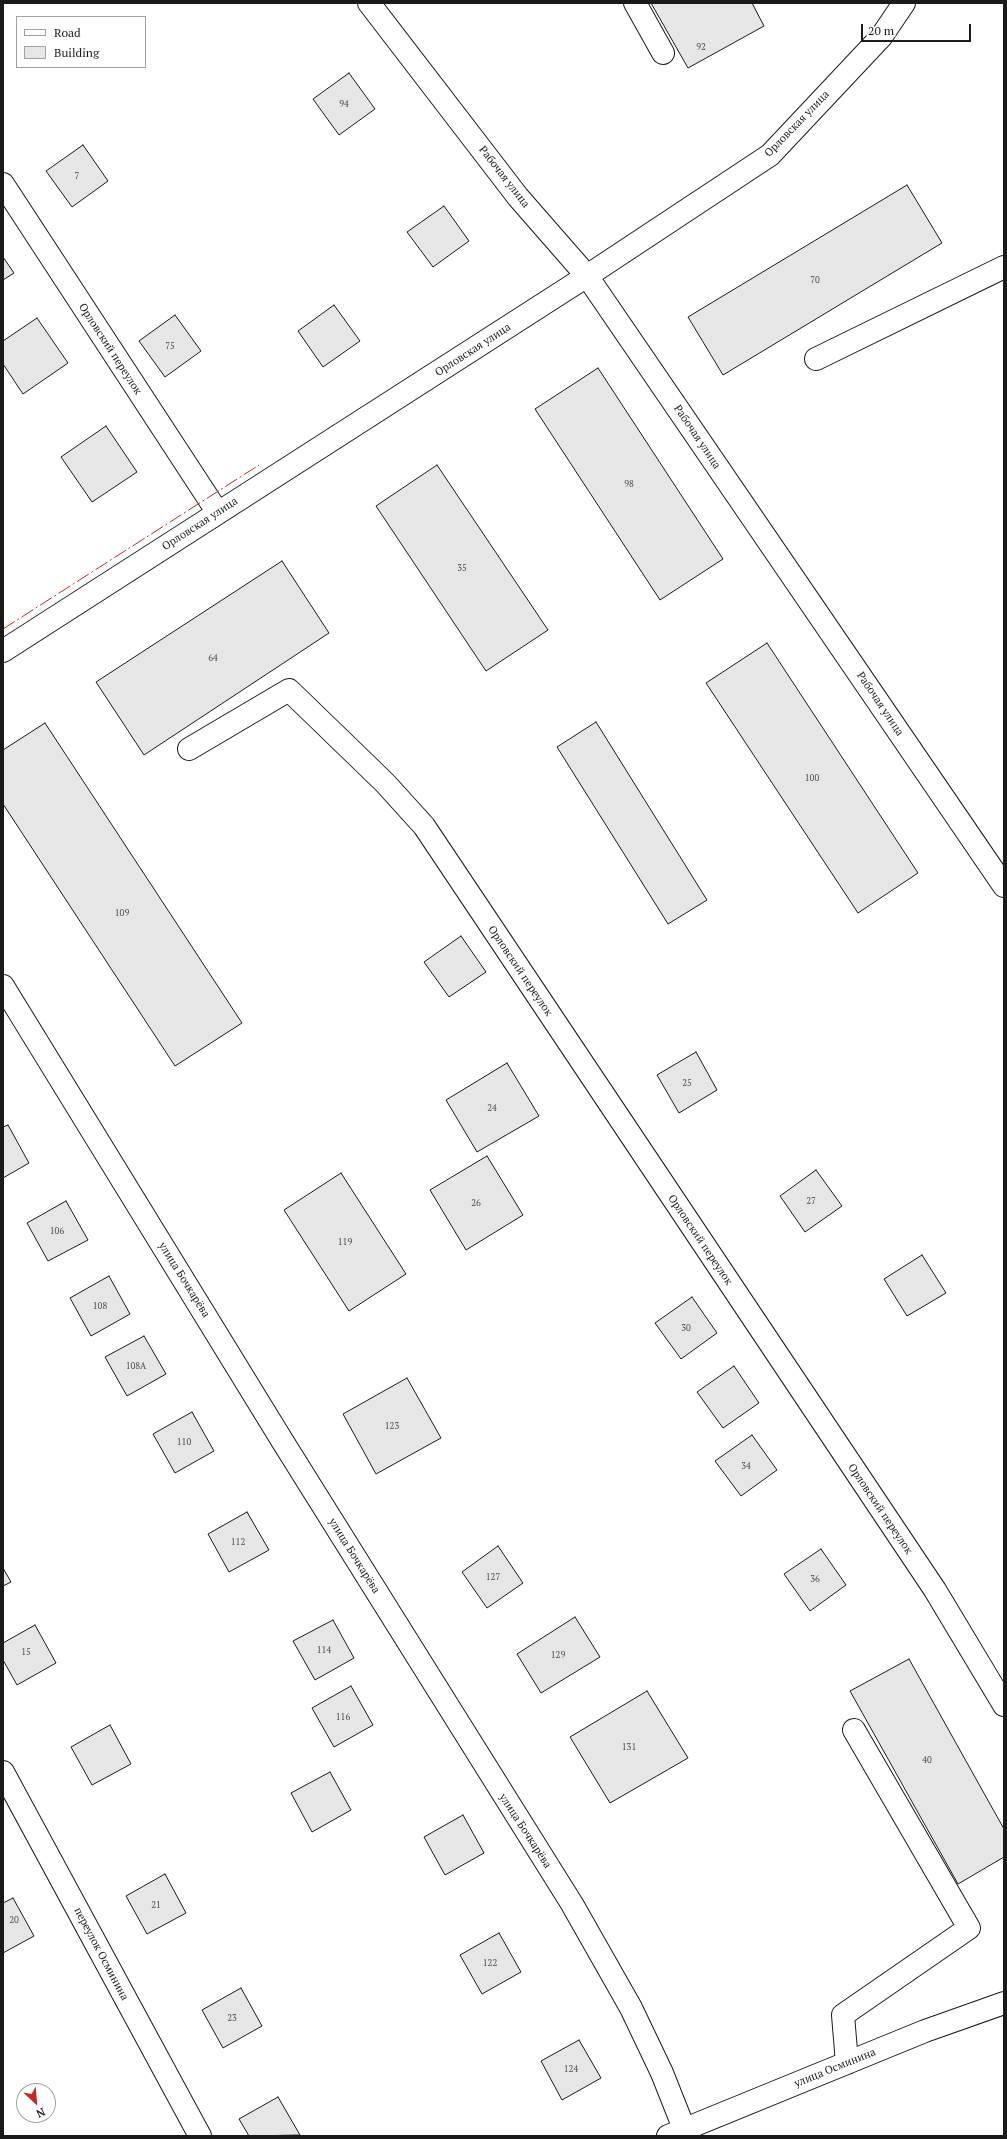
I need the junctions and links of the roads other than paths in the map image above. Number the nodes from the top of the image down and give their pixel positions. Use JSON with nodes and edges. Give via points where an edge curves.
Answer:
{"nodes":[{"id":1,"x":369,"y":3,"type":"edge"},
{"id":2,"x":635,"y":3,"type":"edge"},
{"id":3,"x":904,"y":3,"type":"edge"},
{"id":4,"x":663,"y":53,"type":"dead end"},
{"id":5,"x":3,"y":184,"type":"edge"},
{"id":6,"x":1004,"y":267,"type":"edge"},
{"id":7,"x":587,"y":276,"type":"junction"},
{"id":8,"x":816,"y":359,"type":"dead end"},
{"id":9,"x":218,"y":513,"type":"junction"},
{"id":10,"x":3,"y":651,"type":"edge"},
{"id":11,"x":189,"y":749,"type":"dead end"},
{"id":12,"x":1004,"y":886,"type":"edge"},
{"id":13,"x":3,"y":986,"type":"edge"},
{"id":14,"x":1004,"y":1705,"type":"edge"},
{"id":15,"x":854,"y":1730,"type":"dead end"},
{"id":16,"x":3,"y":1772,"type":"edge"},
{"id":17,"x":1004,"y":2003,"type":"edge"},
{"id":18,"x":847,"y":2063,"type":"junction"},
{"id":19,"x":680,"y":2134,"type":"edge"},
{"id":20,"x":200,"y":2136,"type":"edge"}],
"edges":[{"from":1,"to":7,"type":"street","name":"Рабочая улица","via":[[518,197]]},
{"from":2,"to":4,"type":"street"},
{"from":3,"to":7,"type":"street","name":"Орловская улица","via":[[880,37],[770,155]]},
{"from":5,"to":9,"type":"street","name":"Орловский переулок"},
{"from":6,"to":8,"type":"street"},
{"from":7,"to":9,"type":"street","name":"Орловская улица"},
{"from":7,"to":12,"type":"street","name":"Рабочая улица"},
{"from":9,"to":10,"type":"street","name":"Орловская улица"},
{"from":11,"to":14,"type":"street","name":"Орловский переулок","via":[[289,690],[385,783],[424,826],[931,1584]]},
{"from":13,"to":19,"type":"street","name":"улица Бочкарёва","via":[[572,1904],[631,2008],[662,2073]]},
{"from":15,"to":18,"type":"street","via":[[969,1928],[843,2014]]},
{"from":16,"to":20,"type":"street","name":"переулок Осминина"},
{"from":17,"to":18,"type":"street","name":"улица Осминина","via":[[925,2031]]},
{"from":18,"to":19,"type":"street","name":"улица Осминина"}]}
